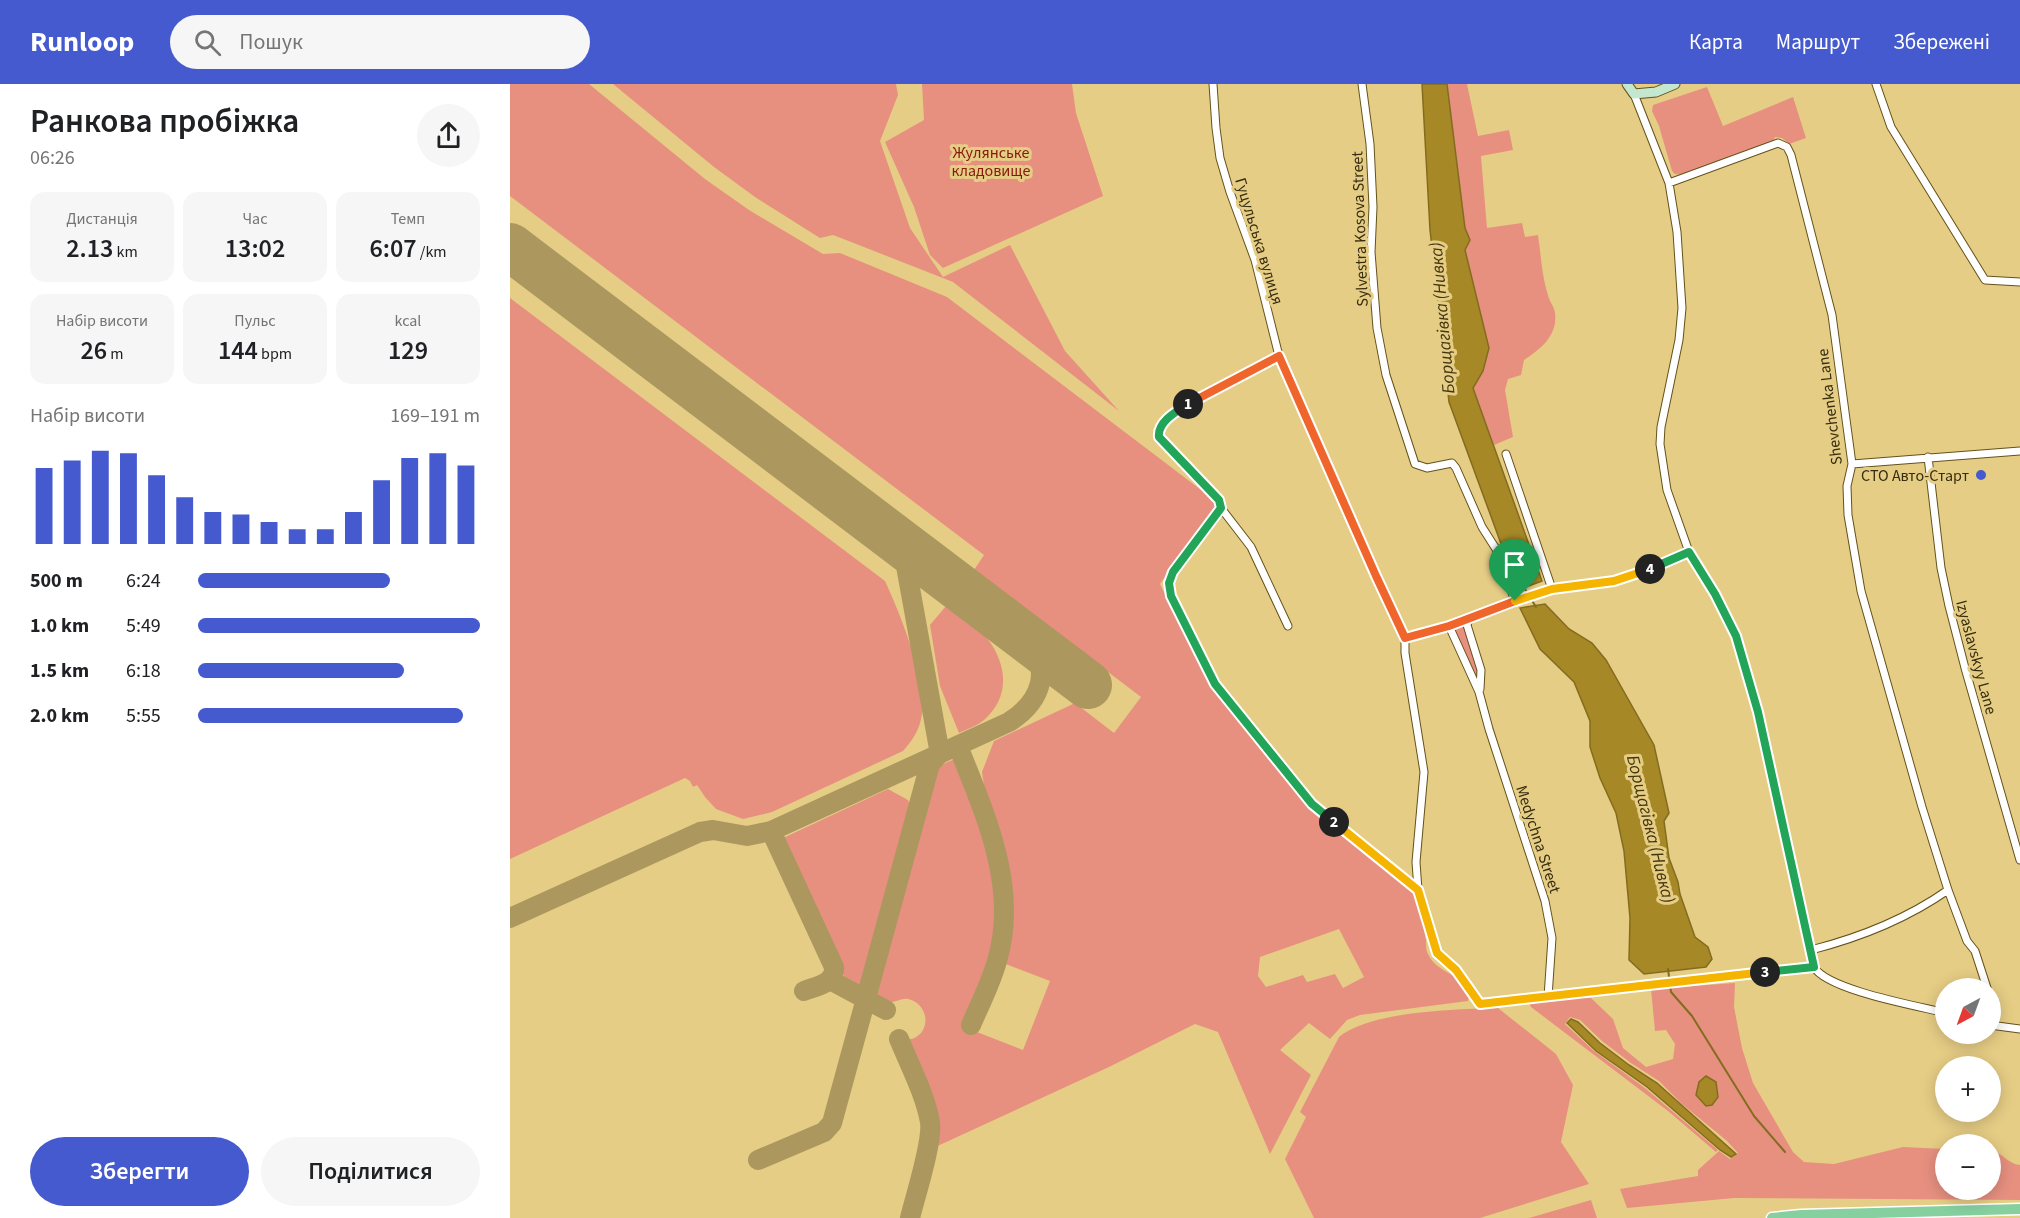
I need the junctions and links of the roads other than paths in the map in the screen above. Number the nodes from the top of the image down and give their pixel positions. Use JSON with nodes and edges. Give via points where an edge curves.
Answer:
{"nodes":[{"id":1,"x":1213,"y":84,"type":"edge"},
{"id":2,"x":1362,"y":84,"type":"edge"},
{"id":3,"x":1627,"y":84,"type":"edge"},
{"id":4,"x":1675,"y":84,"type":"edge"},
{"id":5,"x":1876,"y":84,"type":"edge"},
{"id":6,"x":1634,"y":94,"type":"junction"},
{"id":7,"x":1669,"y":183,"type":"junction"},
{"id":8,"x":2020,"y":282,"type":"edge"},
{"id":9,"x":1279,"y":356,"type":"junction"},
{"id":10,"x":2020,"y":451,"type":"edge"},
{"id":11,"x":1506,"y":454,"type":"dead end"},
{"id":12,"x":1928,"y":457,"type":"junction"},
{"id":13,"x":1852,"y":464,"type":"junction"},
{"id":14,"x":1221,"y":508,"type":"junction"},
{"id":15,"x":1689,"y":552,"type":"junction"},
{"id":16,"x":1552,"y":589,"type":"junction"},
{"id":17,"x":1515,"y":601,"type":"junction"},
{"id":18,"x":1469,"y":619,"type":"junction"},
{"id":19,"x":1288,"y":626,"type":"dead end"},
{"id":20,"x":1449,"y":626,"type":"junction"},
{"id":21,"x":1405,"y":638,"type":"junction"},
{"id":22,"x":1479,"y":692,"type":"junction"},
{"id":23,"x":2020,"y":860,"type":"edge"},
{"id":24,"x":1418,"y":890,"type":"junction"},
{"id":25,"x":1948,"y":890,"type":"junction"},
{"id":26,"x":1811,"y":950,"type":"junction"},
{"id":27,"x":1814,"y":967,"type":"junction"},
{"id":28,"x":1984,"y":978,"type":"edge"},
{"id":29,"x":1548,"y":997,"type":"junction"},
{"id":30,"x":1935,"y":1010,"type":"edge"},
{"id":31,"x":2001,"y":1026,"type":"edge"},
{"id":32,"x":2020,"y":1029,"type":"edge"},
{"id":33,"x":2020,"y":1209,"type":"edge"},
{"id":34,"x":1772,"y":1218,"type":"edge"}],
"edges":[{"from":1,"to":9,"type":"street","name":"Гуцульська вулиця","via":[[1220,158],[1255,260]]},
{"from":2,"to":17,"type":"street","name":"Sylvestra Kosova Street","via":[[1373,207],[1374,299],[1384,364],[1402,429],[1415,464],[1427,468],[1452,464],[1456,468],[1496,549]]},
{"from":3,"to":6,"type":"street"},
{"from":4,"to":6,"type":"street","via":[[1656,92]]},
{"from":5,"to":8,"type":"street","via":[[1891,127],[1985,280]]},
{"from":6,"to":7,"type":"street"},
{"from":7,"to":13,"type":"street","name":"Shevchenka Lane","via":[[1778,143],[1787,147],[1832,315]]},
{"from":7,"to":15,"type":"street","via":[[1682,308],[1660,444],[1666,490]]},
{"from":9,"to":14,"type":"street","via":[[1189,403],[1167,419],[1158,432],[1219,500]]},
{"from":9,"to":21,"type":"street","name":"Гуцульська вулиця"},
{"from":10,"to":12,"type":"street"},
{"from":11,"to":16,"type":"street"},
{"from":12,"to":13,"type":"street"},
{"from":12,"to":23,"type":"street","name":"Izyaslavskyy Lane","via":[[1949,606]]},
{"from":13,"to":25,"type":"street","name":"Shevchenka Lane","via":[[1847,486],[1848,515],[1861,591]]},
{"from":14,"to":19,"type":"street","via":[[1251,547]]},
{"from":14,"to":24,"type":"street","via":[[1169,583],[1171,596],[1215,684],[1312,804]]},
{"from":15,"to":16,"type":"street","via":[[1614,581]]},
{"from":15,"to":26,"type":"street","via":[[1736,636],[1758,712]]},
{"from":16,"to":17,"type":"street"},
{"from":17,"to":18,"type":"street"},
{"from":18,"to":20,"type":"street"},
{"from":18,"to":22,"type":"street","name":"Medychna Street","via":[[1467,625],[1481,670]]},
{"from":20,"to":21,"type":"street"},
{"from":20,"to":22,"type":"street","name":"Medychna Street"},
{"from":21,"to":24,"type":"street","name":"Гуцульська вулиця","via":[[1424,772],[1416,862]]},
{"from":22,"to":29,"type":"street","name":"Medychna Street","via":[[1545,901],[1552,938]]},
{"from":24,"to":29,"type":"street","name":"Гуцульська вулиця","via":[[1437,953],[1456,970],[1480,1004]]},
{"from":25,"to":26,"type":"street","via":[[1880,926]]},
{"from":25,"to":28,"type":"street","name":"Shevchenka Lane"},
{"from":26,"to":27,"type":"street"},
{"from":27,"to":29,"type":"street"},
{"from":27,"to":30,"type":"street","via":[[1827,979],[1851,989]]},
{"from":31,"to":32,"type":"street"},
{"from":33,"to":34,"type":"main road"}]}
